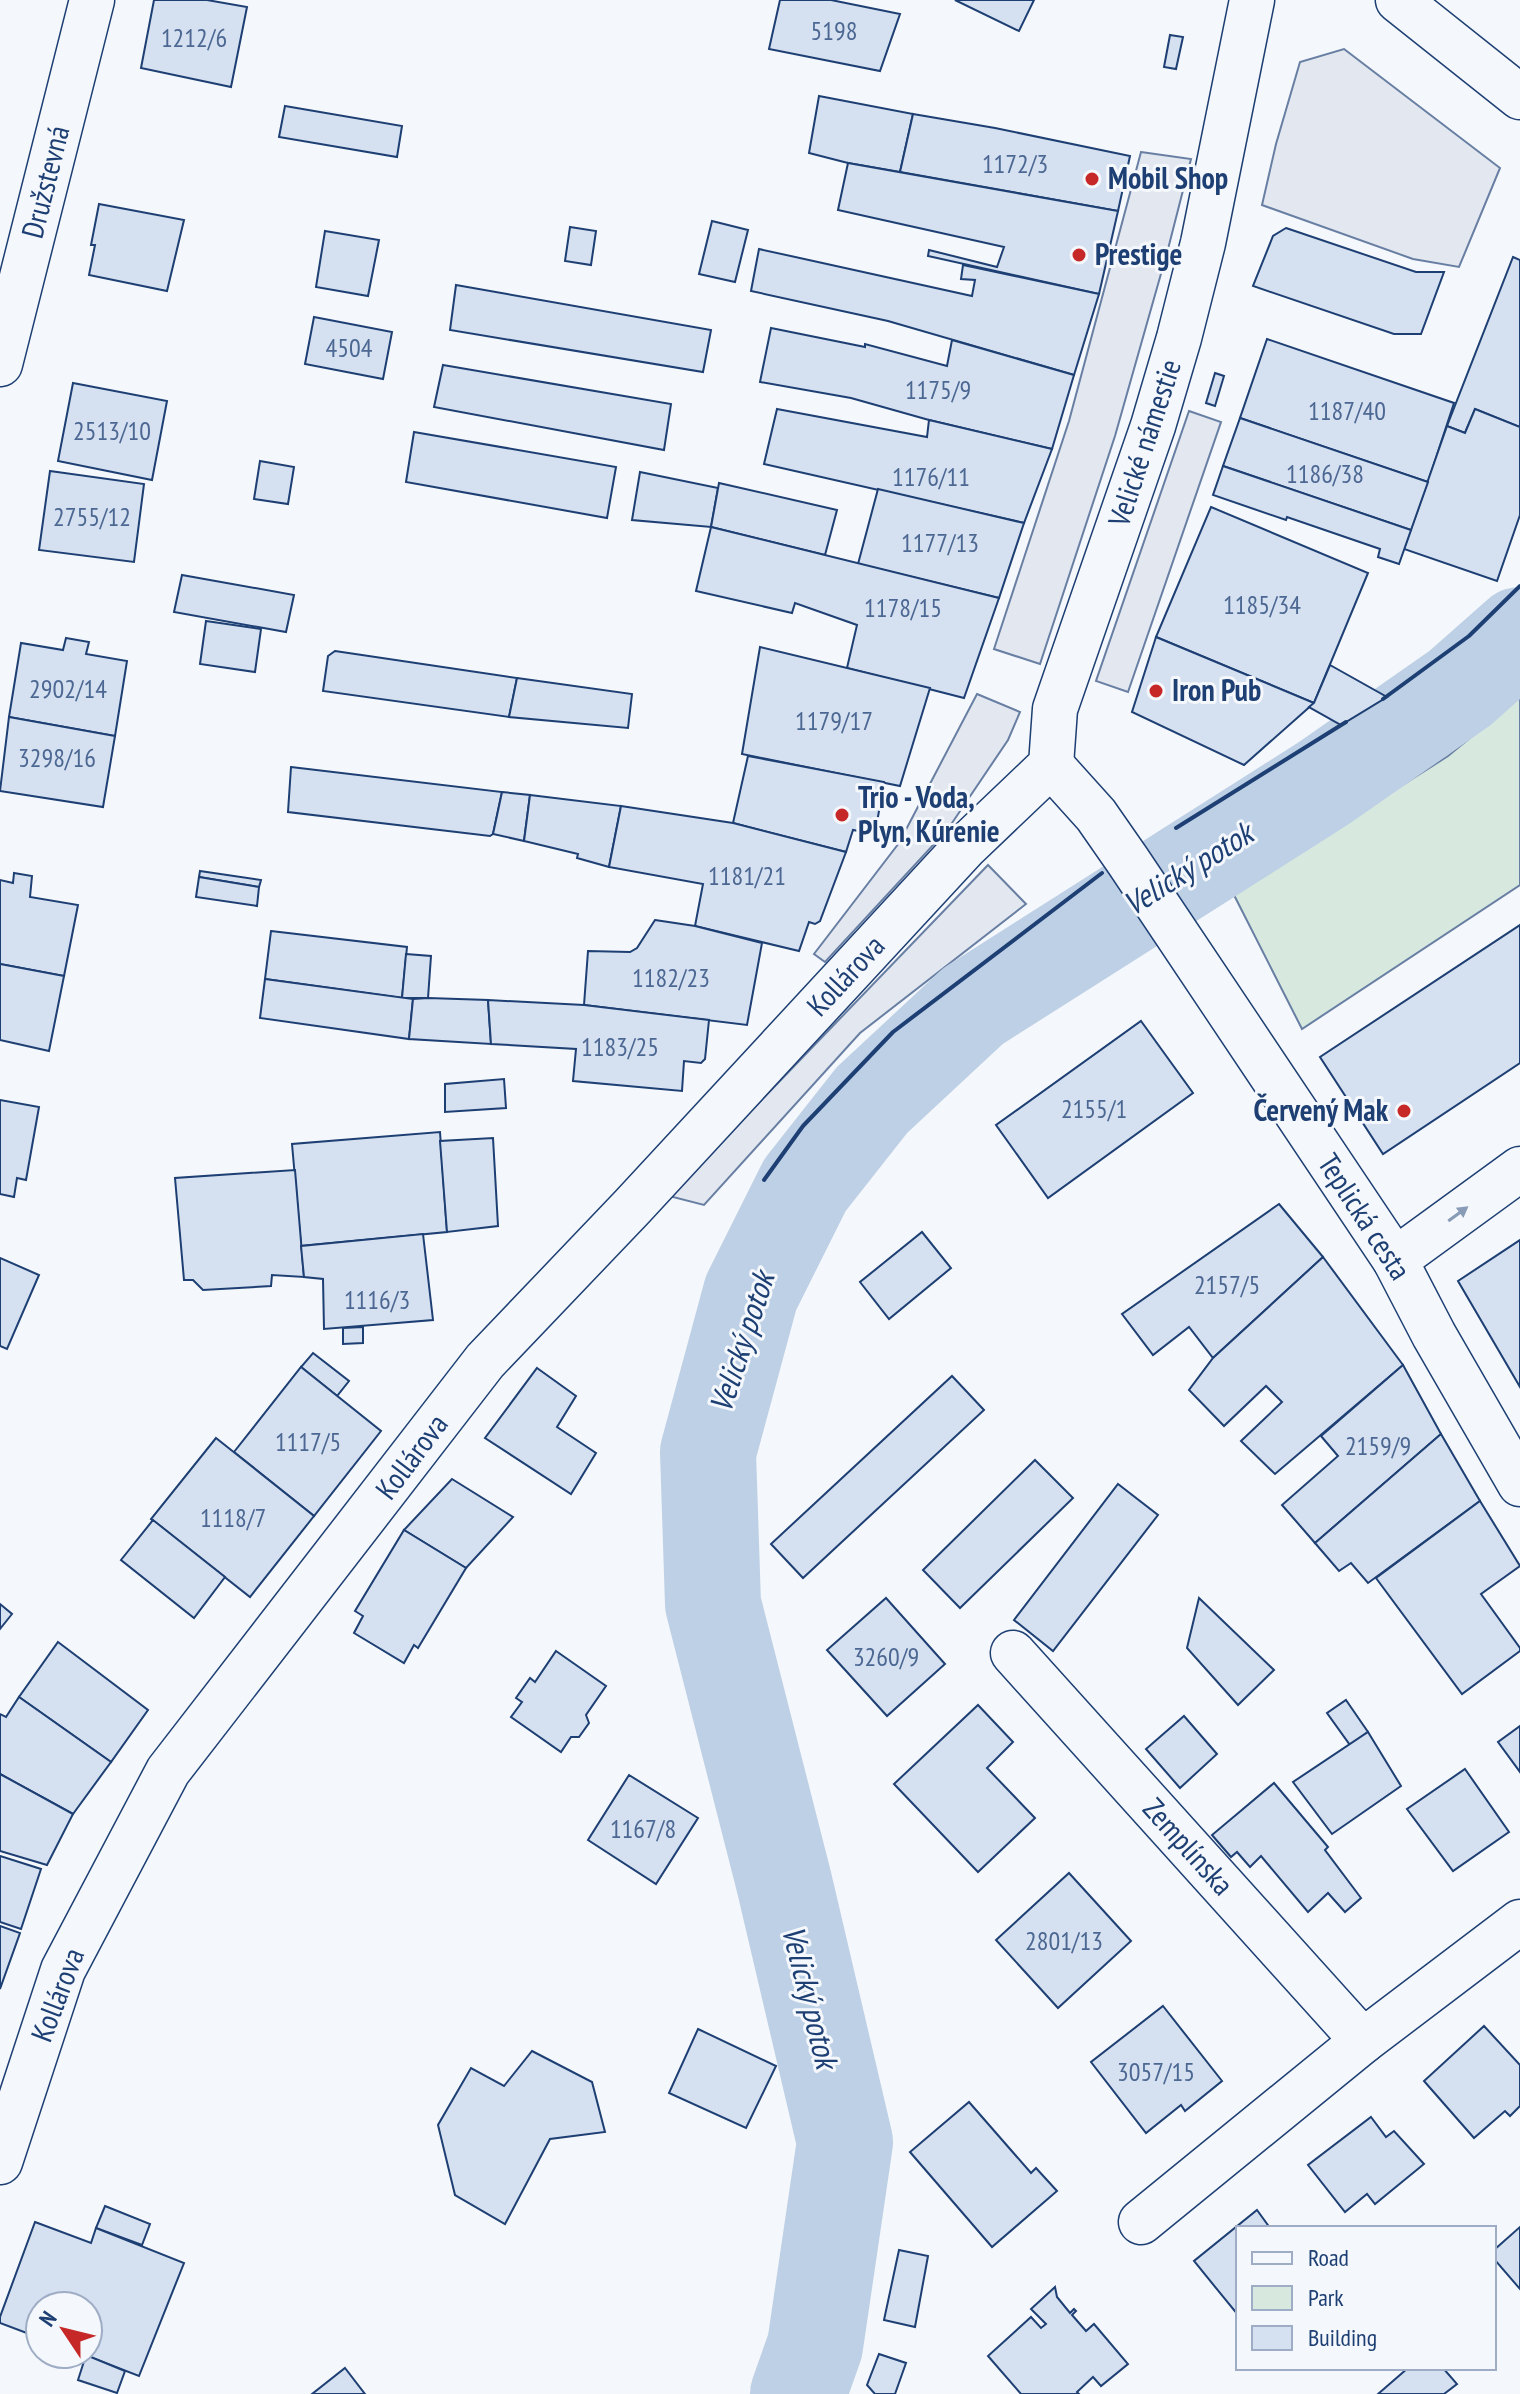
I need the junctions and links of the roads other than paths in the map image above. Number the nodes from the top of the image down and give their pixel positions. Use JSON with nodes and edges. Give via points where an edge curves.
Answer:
{"nodes":[{"id":1,"x":92,"y":0,"type":"edge"},
{"id":2,"x":1252,"y":0,"type":"edge"},
{"id":3,"x":1398,"y":0,"type":"edge"},
{"id":4,"x":1520,"y":97,"type":"edge"},
{"id":5,"x":0,"y":364,"type":"edge"},
{"id":6,"x":1051,"y":765,"type":"junction"},
{"id":7,"x":1520,"y":1169,"type":"edge"},
{"id":8,"x":1395,"y":1260,"type":"junction"},
{"id":9,"x":1520,"y":1484,"type":"edge"},
{"id":10,"x":1013,"y":1653,"type":"dead end"},
{"id":11,"x":1520,"y":1922,"type":"edge"},
{"id":12,"x":1363,"y":2041,"type":"junction"},
{"id":13,"x":0,"y":2162,"type":"edge"},
{"id":14,"x":1141,"y":2222,"type":"dead end"}],
"edges":[{"from":1,"to":5,"type":"street","name":"Družstevná"},
{"from":2,"to":6,"type":"street","name":"Velické námestie","via":[[1183,325],[1055,709]]},
{"from":3,"to":4,"type":"street"},
{"from":6,"to":8,"type":"street","name":"Teplická cesta","via":[[1128,861]]},
{"from":6,"to":13,"type":"street","name":"Kollárova","via":[[965,847],[485,1361],[168,1771],[63,1970]]},
{"from":8,"to":7,"type":"street","one_way":true},
{"from":8,"to":9,"type":"street","name":"Teplická cesta"},
{"from":10,"to":12,"type":"street","name":"Zemplínska"},
{"from":11,"to":12,"type":"street"},
{"from":12,"to":14,"type":"street"}]}
